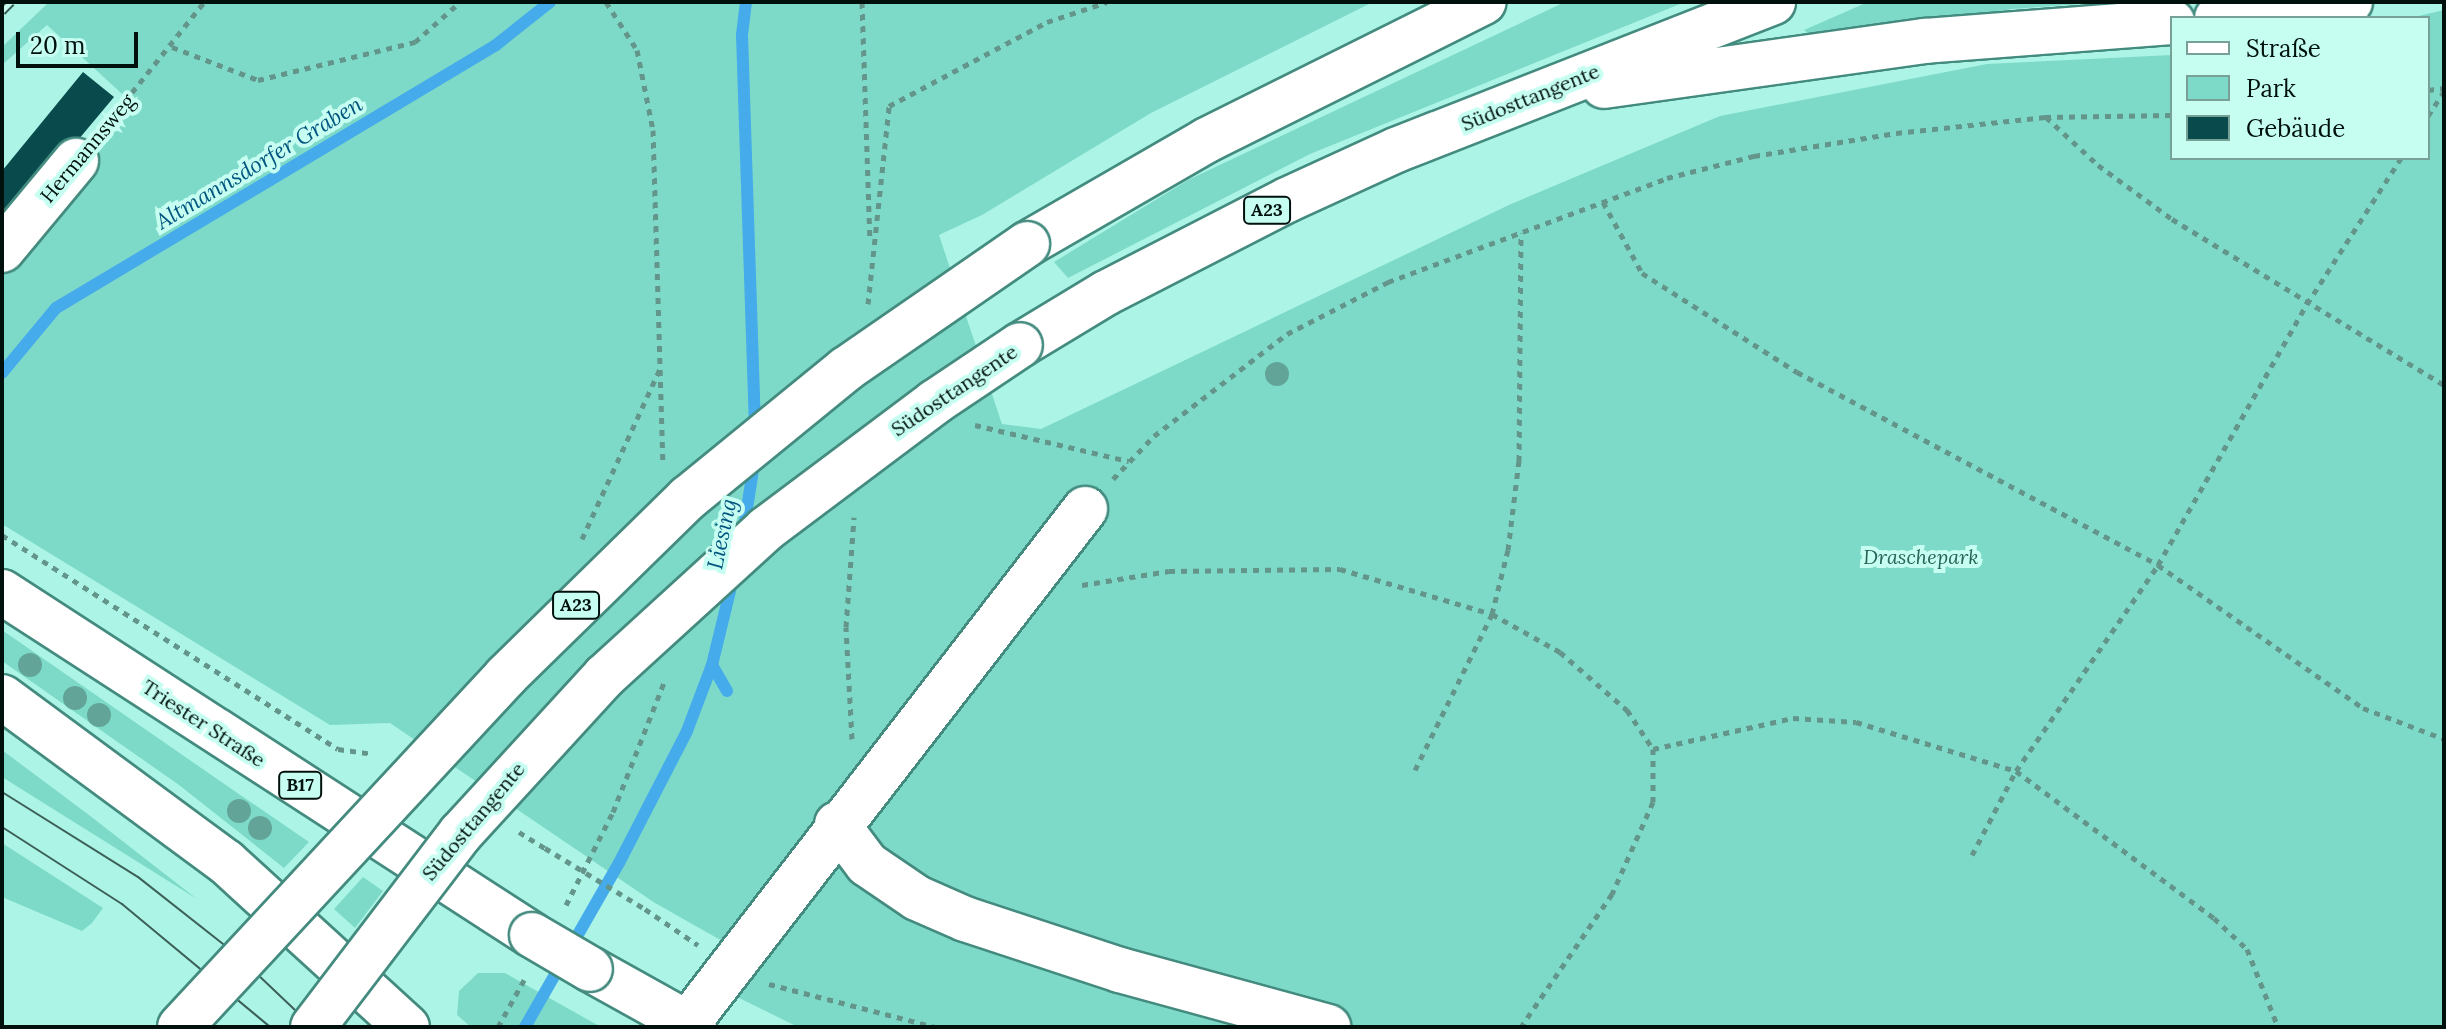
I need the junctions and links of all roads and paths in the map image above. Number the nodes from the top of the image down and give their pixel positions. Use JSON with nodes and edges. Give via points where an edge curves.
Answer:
{"nodes":[{"id":1,"x":204,"y":2,"type":"edge"},
{"id":2,"x":460,"y":2,"type":"edge"},
{"id":3,"x":862,"y":2,"type":"edge"},
{"id":4,"x":1107,"y":2,"type":"edge"},
{"id":5,"x":1484,"y":2,"type":"edge"},
{"id":6,"x":1773,"y":2,"type":"edge"},
{"id":7,"x":2350,"y":2,"type":"edge"},
{"id":8,"x":607,"y":3,"type":"edge"},
{"id":9,"x":2234,"y":16,"type":"edge"},
{"id":10,"x":2170,"y":22,"type":"edge"},
{"id":11,"x":172,"y":47,"type":"junction"},
{"id":12,"x":2444,"y":90,"type":"edge"},
{"id":13,"x":1527,"y":98,"type":"junction"},
{"id":14,"x":2430,"y":113,"type":"edge"},
{"id":15,"x":2170,"y":115,"type":"edge"},
{"id":16,"x":2045,"y":117,"type":"junction"},
{"id":17,"x":2400,"y":160,"type":"edge"},
{"id":18,"x":76,"y":161,"type":"joint"},
{"id":19,"x":1603,"y":202,"type":"junction"},
{"id":20,"x":1521,"y":233,"type":"junction"},
{"id":21,"x":2,"y":250,"type":"edge"},
{"id":22,"x":657,"y":295,"type":"dead end"},
{"id":23,"x":2307,"y":304,"type":"junction"},
{"id":24,"x":660,"y":368,"type":"dead end"},
{"id":25,"x":2444,"y":385,"type":"edge"},
{"id":26,"x":1085,"y":509,"type":"joint"},
{"id":27,"x":2,"y":535,"type":"edge"},
{"id":28,"x":582,"y":539,"type":"dead end"},
{"id":29,"x":2158,"y":565,"type":"junction"},
{"id":30,"x":1076,"y":586,"type":"dead end"},
{"id":31,"x":2,"y":592,"type":"edge"},
{"id":32,"x":1492,"y":614,"type":"junction"},
{"id":33,"x":846,"y":627,"type":"dead end"},
{"id":34,"x":2,"y":697,"type":"edge"},
{"id":35,"x":2444,"y":739,"type":"edge"},
{"id":36,"x":1653,"y":749,"type":"junction"},
{"id":37,"x":373,"y":754,"type":"dead end"},
{"id":38,"x":1415,"y":770,"type":"dead end"},
{"id":39,"x":2016,"y":771,"type":"junction"},
{"id":40,"x":865,"y":790,"type":"junction"},
{"id":41,"x":837,"y":824,"type":"junction"},
{"id":42,"x":518,"y":831,"type":"dead end"},
{"id":43,"x":1972,"y":855,"type":"dead end"},
{"id":44,"x":728,"y":965,"type":"junction"},
{"id":45,"x":691,"y":1026,"type":"edge"},
{"id":46,"x":180,"y":1027,"type":"edge"},
{"id":47,"x":313,"y":1027,"type":"edge"},
{"id":48,"x":407,"y":1027,"type":"edge"},
{"id":49,"x":935,"y":1027,"type":"edge"},
{"id":50,"x":1328,"y":1027,"type":"edge"},
{"id":51,"x":1521,"y":1027,"type":"edge"},
{"id":52,"x":2278,"y":1027,"type":"edge"}],
"edges":[{"from":1,"to":11,"type":"path","name":"Hermannsweg"},
{"from":2,"to":11,"type":"path","via":[[415,42],[258,80]]},
{"from":3,"to":4,"type":"path","via":[[871,250],[889,106],[1047,22]]},
{"from":5,"to":46,"type":"main road","number":"A23","bridge":true,"via":[[1207,140],[1027,244],[846,369],[688,498],[506,676]]},
{"from":6,"to":13,"type":"main road","name":"Südosttangente","number":"A23"},
{"from":7,"to":9,"type":"main road"},
{"from":8,"to":22,"type":"path","via":[[637,50],[653,130]]},
{"from":10,"to":13,"type":"main road","via":[[1925,41]]},
{"from":11,"to":18,"type":"path","name":"Hermannsweg"},
{"from":12,"to":14,"type":"path"},
{"from":13,"to":47,"type":"main road","name":"Südosttangente","number":"A23","bridge":true,"via":[[1287,200],[1106,293],[935,402],[766,529],[605,676],[461,833]]},
{"from":15,"to":16,"type":"path"},
{"from":16,"to":19,"type":"path","via":[[1754,156],[1667,178]]},
{"from":16,"to":23,"type":"path","via":[[2098,165],[2172,219]]},
{"from":17,"to":23,"type":"path"},
{"from":18,"to":21,"type":"main road","name":"Hermannsweg"},
{"from":19,"to":20,"type":"path"},
{"from":19,"to":29,"type":"path","via":[[1642,273],[1797,372]]},
{"from":20,"to":26,"type":"path","via":[[1388,282],[1287,334],[1154,436]]},
{"from":20,"to":32,"type":"path","via":[[1519,461],[1508,550]]},
{"from":23,"to":25,"type":"path"},
{"from":23,"to":29,"type":"path"},
{"from":24,"to":28,"type":"path"},
{"from":26,"to":40,"type":"main road"},
{"from":27,"to":37,"type":"path","via":[[338,749]]},
{"from":29,"to":35,"type":"path","via":[[2363,708]]},
{"from":29,"to":39,"type":"path"},
{"from":30,"to":32,"type":"path","via":[[1169,571],[1340,569]]},
{"from":31,"to":45,"type":"main road","name":"Triester Straße","number":"B17","bridge":true,"via":[[532,935]]},
{"from":32,"to":36,"type":"path","via":[[1560,652],[1627,710]]},
{"from":32,"to":38,"type":"path"},
{"from":33,"to":40,"type":"path","via":[[850,732]]},
{"from":34,"to":48,"type":"main road","via":[[226,862]]},
{"from":36,"to":39,"type":"path","via":[[1793,718],[1856,722]]},
{"from":36,"to":51,"type":"path","via":[[1653,802],[1612,894]]},
{"from":39,"to":43,"type":"path"},
{"from":39,"to":52,"type":"path","via":[[2214,918],[2247,949]]},
{"from":40,"to":41,"type":"main road"},
{"from":41,"to":44,"type":"main road"},
{"from":41,"to":50,"type":"main road","via":[[867,864],[917,898],[965,919],[1120,970]]},
{"from":42,"to":44,"type":"path","bridge":true},
{"from":44,"to":45,"type":"main road"},
{"from":44,"to":49,"type":"path","via":[[778,988]]}]}
